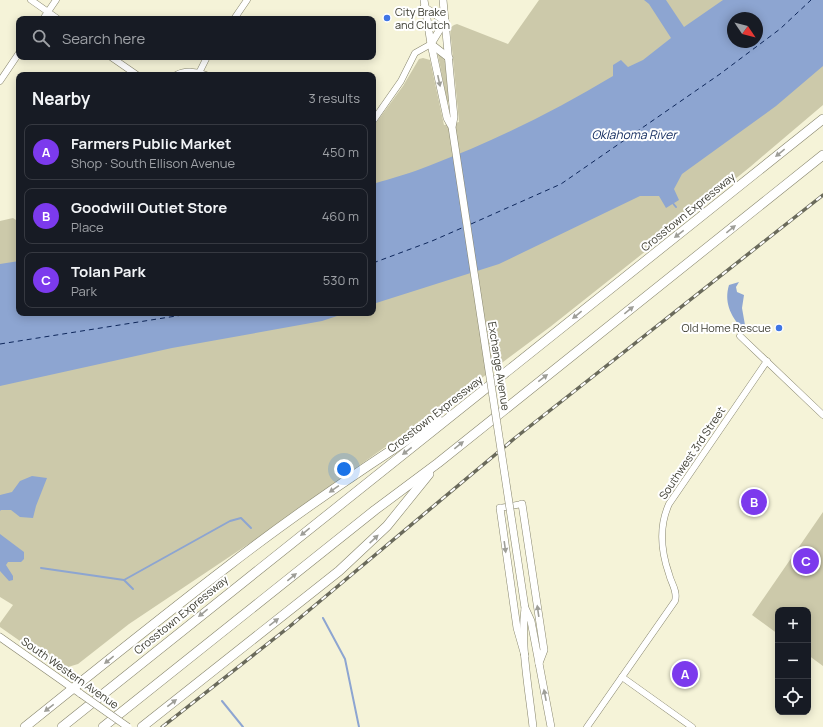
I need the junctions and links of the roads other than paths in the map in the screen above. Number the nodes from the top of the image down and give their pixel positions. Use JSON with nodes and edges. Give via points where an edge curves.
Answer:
{"nodes":[{"id":1,"x":30,"y":0,"type":"edge"},
{"id":2,"x":56,"y":0,"type":"edge"},
{"id":3,"x":247,"y":0,"type":"edge"},
{"id":4,"x":443,"y":0,"type":"edge"},
{"id":5,"x":424,"y":4,"type":"edge"},
{"id":6,"x":48,"y":12,"type":"junction"},
{"id":7,"x":45,"y":16,"type":"edge"},
{"id":8,"x":54,"y":16,"type":"edge"},
{"id":9,"x":236,"y":16,"type":"edge"},
{"id":10,"x":445,"y":21,"type":"junction"},
{"id":11,"x":431,"y":44,"type":"junction"},
{"id":12,"x":16,"y":57,"type":"edge"},
{"id":13,"x":449,"y":58,"type":"junction"},
{"id":14,"x":116,"y":60,"type":"edge"},
{"id":15,"x":206,"y":60,"type":"edge"},
{"id":16,"x":133,"y":72,"type":"edge"},
{"id":17,"x":200,"y":72,"type":"edge"},
{"id":18,"x":0,"y":81,"type":"edge"},
{"id":19,"x":376,"y":118,"type":"edge"},
{"id":20,"x":823,"y":120,"type":"edge"},
{"id":21,"x":452,"y":127,"type":"junction"},
{"id":22,"x":823,"y":155,"type":"edge"},
{"id":23,"x":740,"y":336,"type":"dead end"},
{"id":24,"x":767,"y":361,"type":"junction"},
{"id":25,"x":481,"y":392,"type":"junction"},
{"id":26,"x":823,"y":415,"type":"edge"},
{"id":27,"x":438,"y":462,"type":"junction"},
{"id":28,"x":522,"y":504,"type":"joint"},
{"id":29,"x":500,"y":508,"type":"joint"},
{"id":30,"x":525,"y":608,"type":"junction"},
{"id":31,"x":0,"y":637,"type":"edge"},
{"id":32,"x":525,"y":656,"type":"junction"},
{"id":33,"x":539,"y":663,"type":"junction"},
{"id":34,"x":622,"y":677,"type":"junction"},
{"id":35,"x":77,"y":692,"type":"junction"},
{"id":36,"x":25,"y":727,"type":"edge"},
{"id":37,"x":62,"y":727,"type":"edge"},
{"id":38,"x":103,"y":727,"type":"edge"},
{"id":39,"x":128,"y":727,"type":"edge"},
{"id":40,"x":142,"y":727,"type":"edge"},
{"id":41,"x":533,"y":727,"type":"edge"},
{"id":42,"x":551,"y":727,"type":"edge"},
{"id":43,"x":587,"y":727,"type":"edge"},
{"id":44,"x":692,"y":727,"type":"edge"}],
"edges":[{"from":1,"to":6,"type":"street"},
{"from":2,"to":6,"type":"street"},
{"from":3,"to":9,"type":"street"},
{"from":4,"to":10,"type":"main road","name":"Exchange Avenue"},
{"from":5,"to":10,"type":"main road"},
{"from":5,"to":11,"type":"main road","name":"Exchange Avenue"},
{"from":6,"to":7,"type":"street"},
{"from":6,"to":8,"type":"street"},
{"from":10,"to":11,"type":"main road"},
{"from":10,"to":13,"type":"main road","name":"Exchange Avenue"},
{"from":11,"to":13,"type":"main road"},
{"from":11,"to":19,"type":"street","via":[[415,53],[401,81]]},
{"from":11,"to":21,"type":"main road","name":"Exchange Avenue","one_way":true,"via":[[447,118]]},
{"from":12,"to":18,"type":"street"},
{"from":13,"to":21,"type":"main road","name":"Exchange Avenue","via":[[454,117]]},
{"from":14,"to":16,"type":"street"},
{"from":15,"to":17,"type":"street"},
{"from":20,"to":25,"type":"highway","name":"Crosstown Expressway","one_way":true},
{"from":21,"to":30,"type":"main road","name":"Exchange Avenue","bridge":true},
{"from":27,"to":22,"type":"highway","one_way":true},
{"from":23,"to":24,"type":"street"},
{"from":24,"to":26,"type":"street"},
{"from":24,"to":34,"type":"street","name":"Southwest 3rd Street","via":[[667,508],[663,525],[663,545],[667,570],[676,591],[676,598]]},
{"from":25,"to":35,"type":"highway","one_way":true,"via":[[378,458],[264,539]]},
{"from":25,"to":37,"type":"highway","name":"Crosstown Expressway","one_way":true},
{"from":38,"to":27,"type":"highway","one_way":true},
{"from":40,"to":27,"type":"highway","one_way":true,"via":[[344,566],[387,526]]},
{"from":28,"to":29,"type":"street"},
{"from":33,"to":28,"type":"main road","one_way":true,"via":[[544,650]]},
{"from":29,"to":32,"type":"main road","one_way":true,"via":[[517,628]]},
{"from":30,"to":32,"type":"main road","name":"Exchange Avenue"},
{"from":30,"to":33,"type":"main road","name":"Exchange Avenue","via":[[531,621]]},
{"from":31,"to":35,"type":"main road","name":"South Western Avenue"},
{"from":32,"to":41,"type":"main road","name":"Exchange Avenue"},
{"from":42,"to":33,"type":"main road","name":"Exchange Avenue","one_way":true},
{"from":34,"to":43,"type":"street","name":"Southwest 3rd Street"},
{"from":34,"to":44,"type":"street"},
{"from":35,"to":36,"type":"highway","one_way":true},
{"from":35,"to":39,"type":"main road","name":"South Western Avenue","bridge":true}]}
